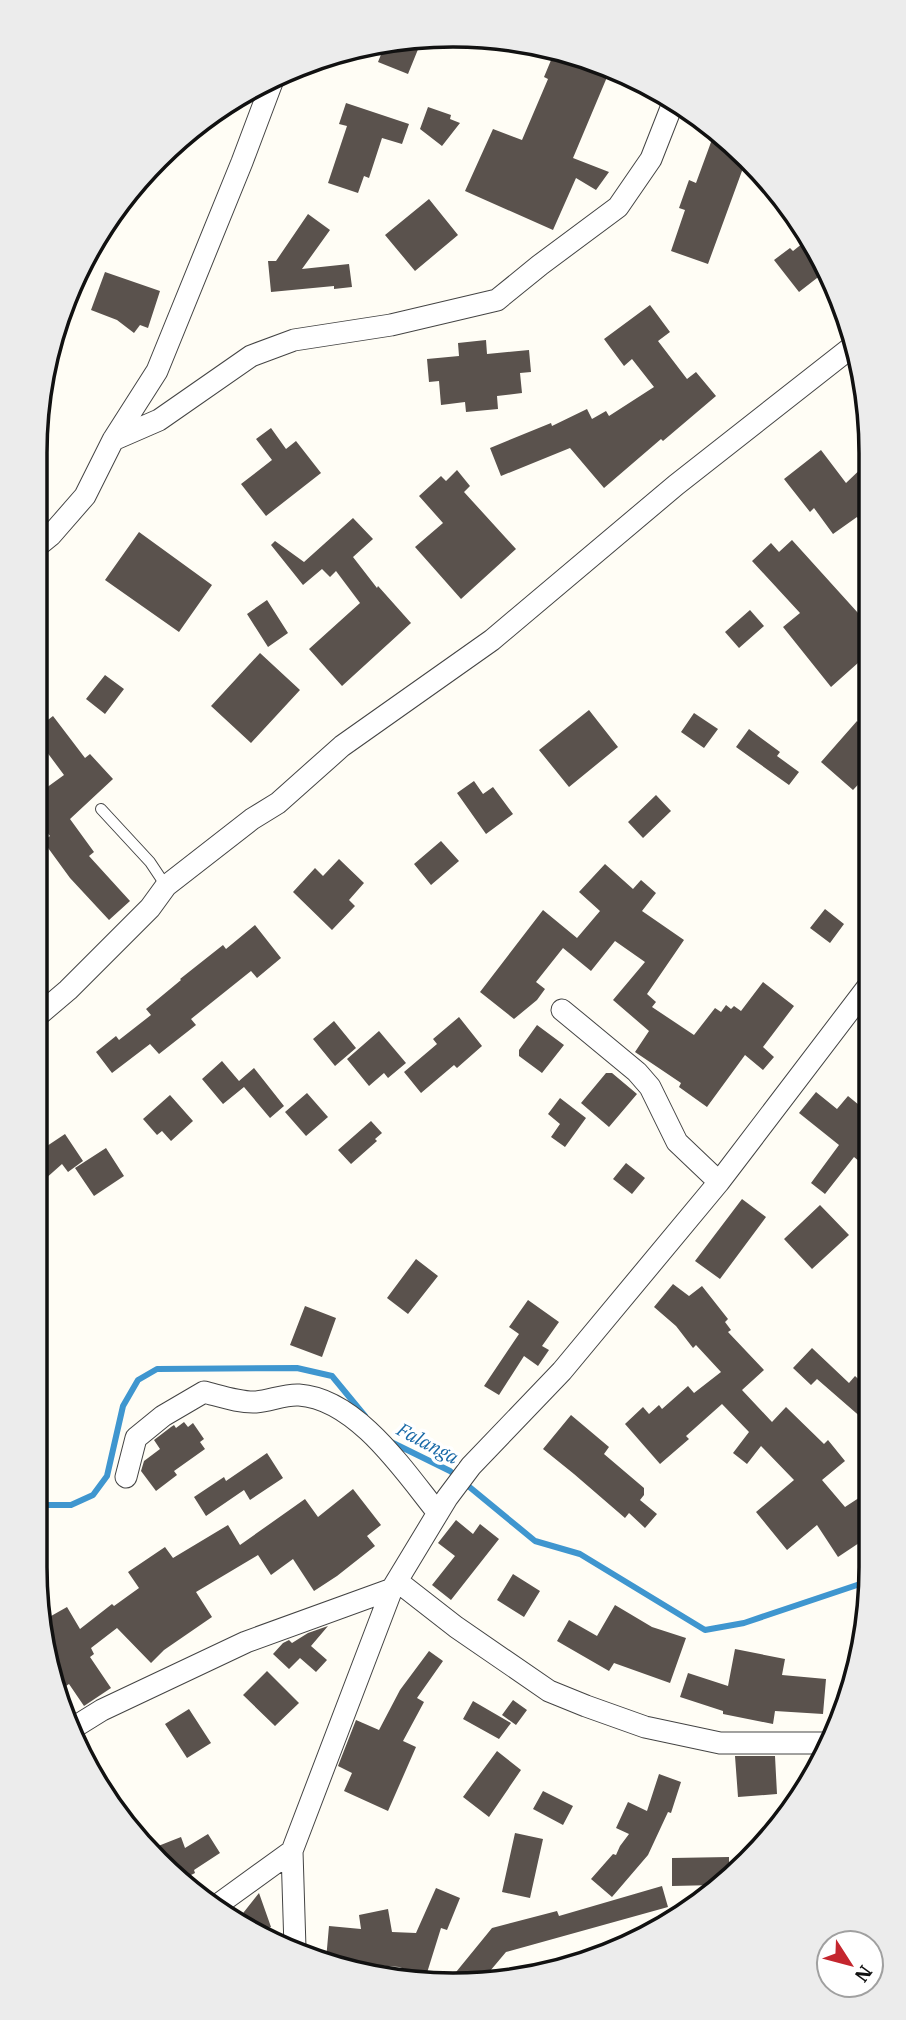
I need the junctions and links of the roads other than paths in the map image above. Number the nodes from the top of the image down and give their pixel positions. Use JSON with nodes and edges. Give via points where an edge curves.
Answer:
{"nodes":[{"id":1,"x":268,"y":92,"type":"edge"},
{"id":2,"x":670,"y":111,"type":"edge"},
{"id":3,"x":846,"y":351,"type":"edge"},
{"id":4,"x":113,"y":440,"type":"junction"},
{"id":5,"x":47,"y":538,"type":"edge"},
{"id":6,"x":101,"y":808,"type":"dead end"},
{"id":7,"x":166,"y":886,"type":"junction"},
{"id":8,"x":859,"y":998,"type":"edge"},
{"id":9,"x":47,"y":1008,"type":"edge"},
{"id":10,"x":562,"y":1010,"type":"dead end"},
{"id":11,"x":719,"y":1182,"type":"junction"},
{"id":12,"x":126,"y":1477,"type":"dead end"},
{"id":13,"x":442,"y":1506,"type":"junction"},
{"id":14,"x":395,"y":1585,"type":"junction"},
{"id":15,"x":79,"y":1724,"type":"edge"},
{"id":16,"x":818,"y":1743,"type":"edge"},
{"id":17,"x":292,"y":1852,"type":"junction"},
{"id":18,"x":223,"y":1901,"type":"edge"},
{"id":19,"x":295,"y":1941,"type":"edge"}],
"edges":[{"from":1,"to":4,"type":"street","via":[[157,371]]},
{"from":2,"to":4,"type":"street","via":[[651,159],[618,207],[497,300],[391,325],[295,340],[251,356],[159,420]]},
{"from":3,"to":7,"type":"street","via":[[676,485],[492,640],[342,746],[278,803],[251,818]]},
{"from":4,"to":5,"type":"street","via":[[85,496]]},
{"from":6,"to":7,"type":"lane"},
{"from":7,"to":9,"type":"street","via":[[150,908]]},
{"from":8,"to":11,"type":"street"},
{"from":10,"to":11,"type":"street","via":[[650,1087],[677,1142]]},
{"from":11,"to":13,"type":"street","via":[[562,1371],[471,1466]]},
{"from":12,"to":13,"type":"street","via":[[136,1438],[204,1392],[253,1402],[298,1395],[330,1404],[360,1424]]},
{"from":13,"to":14,"type":"street"},
{"from":14,"to":15,"type":"street","via":[[246,1642]]},
{"from":14,"to":16,"type":"street","via":[[549,1691],[586,1706],[645,1727],[720,1743]]},
{"from":14,"to":17,"type":"street"},
{"from":17,"to":18,"type":"street"},
{"from":17,"to":19,"type":"street"}]}
